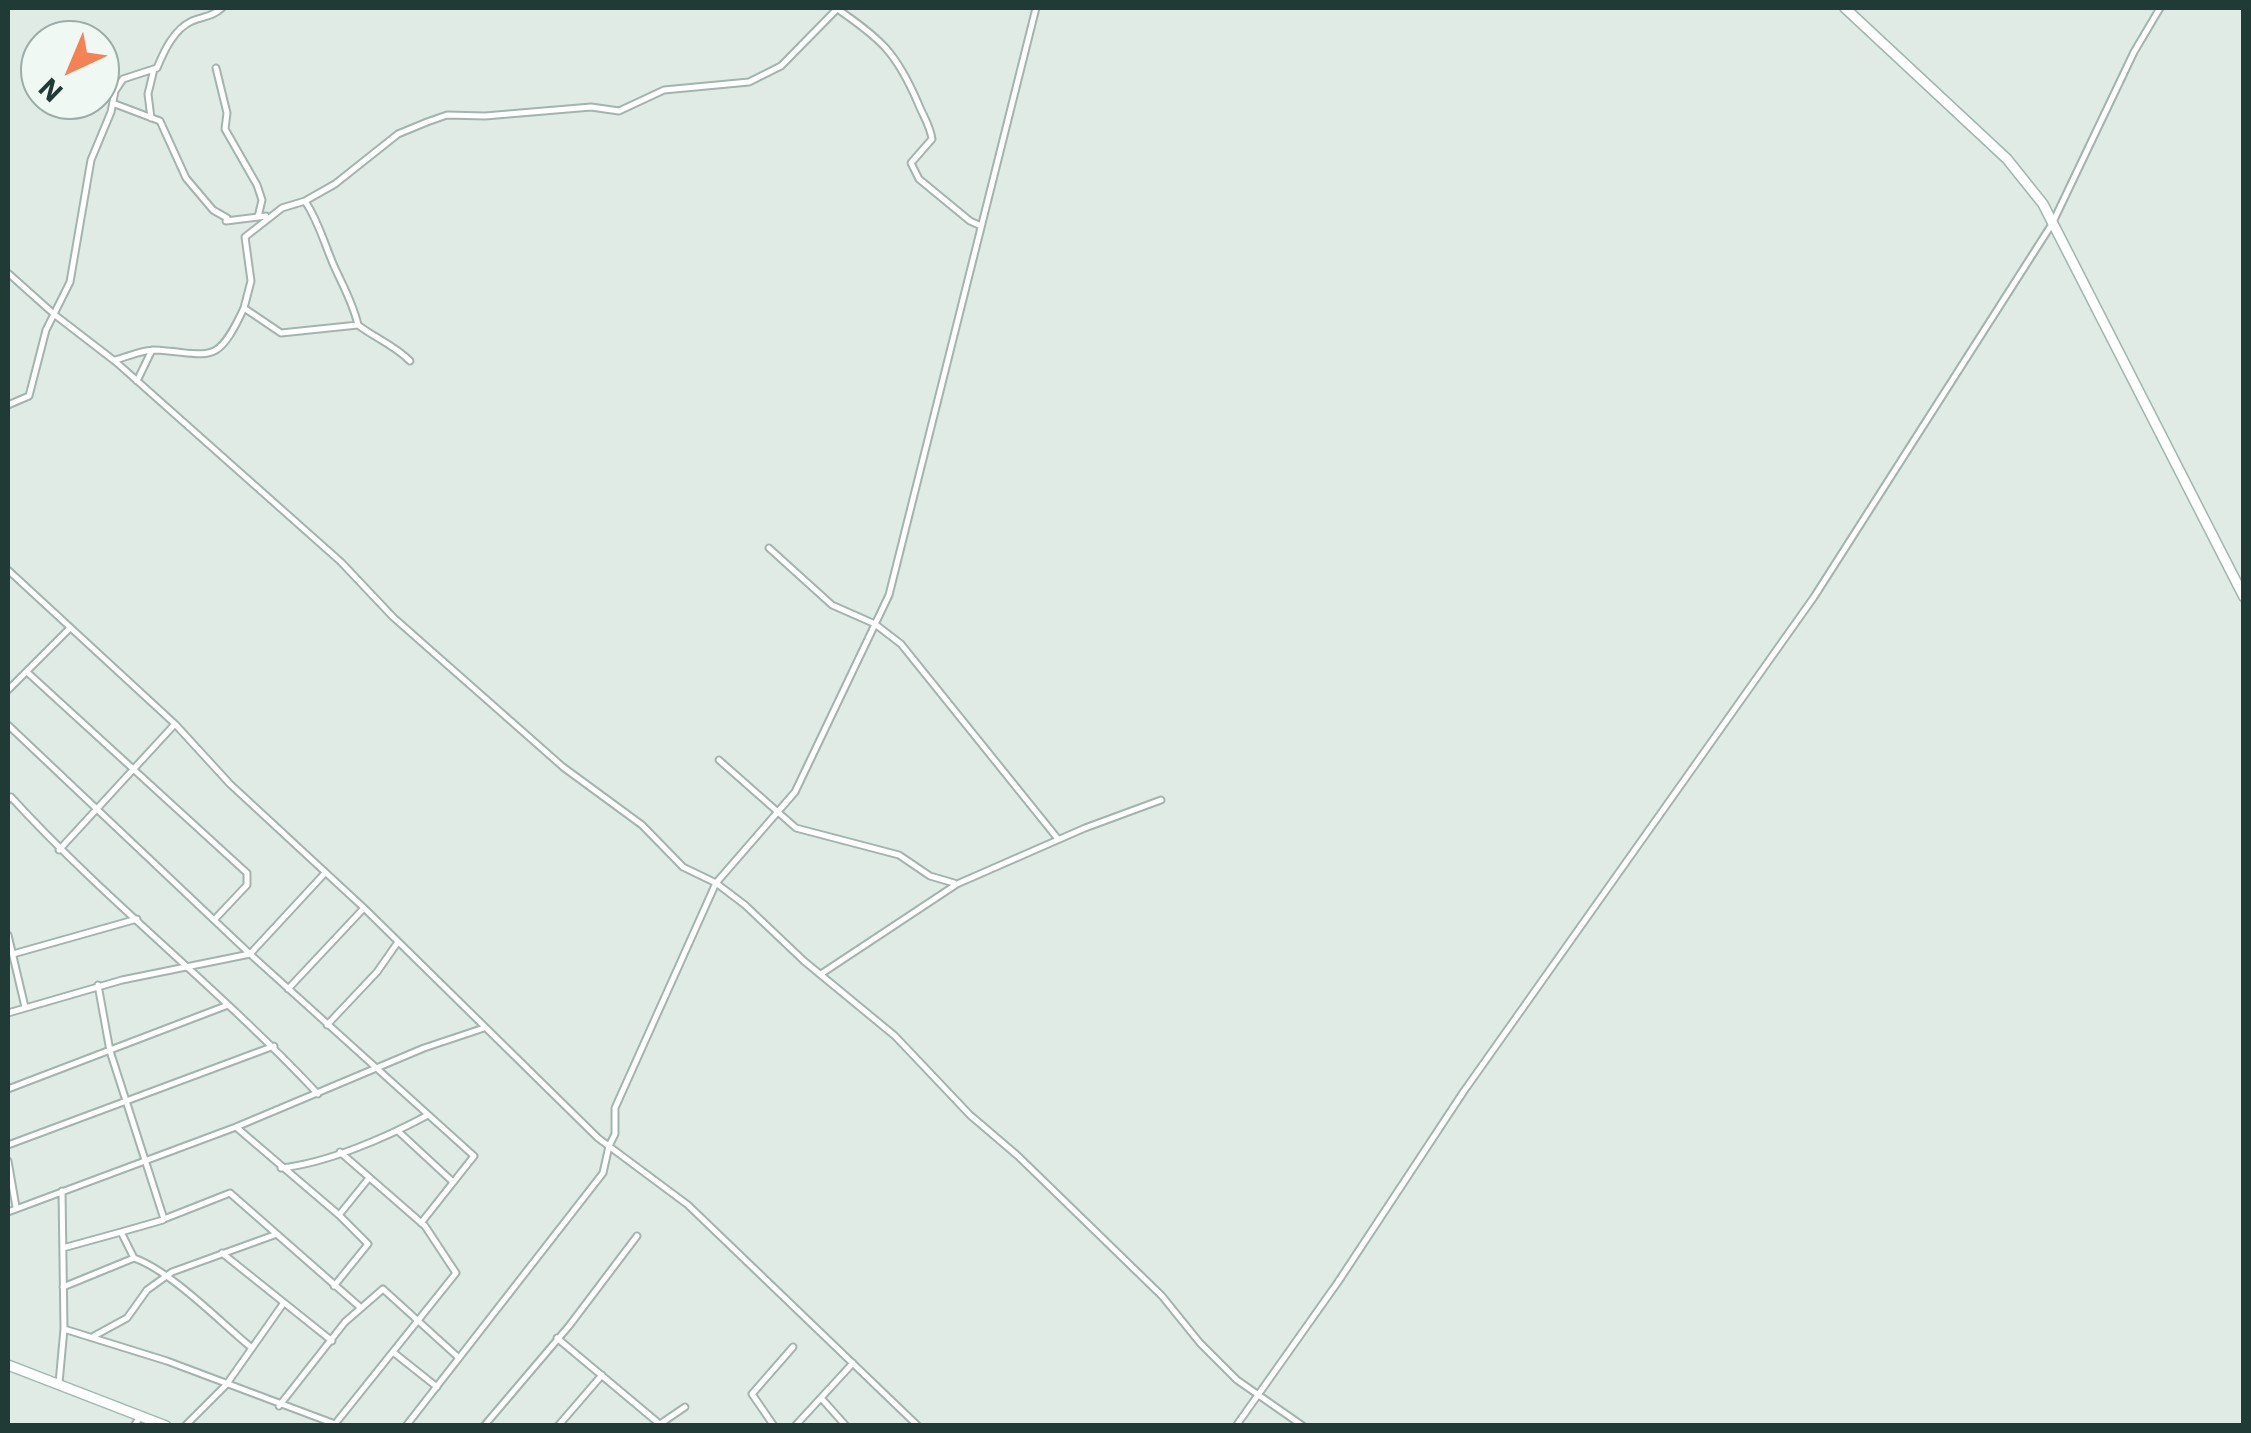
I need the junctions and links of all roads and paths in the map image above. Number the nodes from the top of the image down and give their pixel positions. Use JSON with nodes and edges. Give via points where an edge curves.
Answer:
{"nodes":[{"id":1,"x":222,"y":8,"type":"edge"},
{"id":2,"x":837,"y":8,"type":"edge"},
{"id":3,"x":1036,"y":8,"type":"edge"},
{"id":4,"x":1845,"y":8,"type":"edge"},
{"id":5,"x":2160,"y":8,"type":"edge"},
{"id":6,"x":216,"y":68,"type":"dead end"},
{"id":7,"x":154,"y":70,"type":"junction"},
{"id":8,"x":120,"y":84,"type":"edge"},
{"id":9,"x":120,"y":106,"type":"edge"},
{"id":10,"x":151,"y":118,"type":"junction"},
{"id":11,"x":107,"y":120,"type":"edge"},
{"id":12,"x":305,"y":201,"type":"junction"},
{"id":13,"x":258,"y":216,"type":"junction"},
{"id":14,"x":268,"y":216,"type":"junction"},
{"id":15,"x":2052,"y":224,"type":"junction"},
{"id":16,"x":982,"y":226,"type":"junction"},
{"id":17,"x":252,"y":228,"type":"junction"},
{"id":18,"x":8,"y":273,"type":"edge"},
{"id":19,"x":244,"y":308,"type":"junction"},
{"id":20,"x":55,"y":315,"type":"junction"},
{"id":21,"x":358,"y":324,"type":"junction"},
{"id":22,"x":152,"y":350,"type":"junction"},
{"id":23,"x":114,"y":360,"type":"junction"},
{"id":24,"x":410,"y":361,"type":"dead end"},
{"id":25,"x":136,"y":381,"type":"junction"},
{"id":26,"x":8,"y":405,"type":"edge"},
{"id":27,"x":770,"y":548,"type":"dead end"},
{"id":28,"x":8,"y":570,"type":"edge"},
{"id":29,"x":2244,"y":597,"type":"edge"},
{"id":30,"x":875,"y":624,"type":"junction"},
{"id":31,"x":70,"y":628,"type":"junction"},
{"id":32,"x":27,"y":672,"type":"junction"},
{"id":33,"x":8,"y":690,"type":"edge"},
{"id":34,"x":8,"y":724,"type":"edge"},
{"id":35,"x":174,"y":724,"type":"junction"},
{"id":36,"x":719,"y":760,"type":"dead end"},
{"id":37,"x":132,"y":772,"type":"junction"},
{"id":38,"x":8,"y":800,"type":"edge"},
{"id":39,"x":1161,"y":800,"type":"dead end"},
{"id":40,"x":96,"y":808,"type":"junction"},
{"id":41,"x":777,"y":812,"type":"junction"},
{"id":42,"x":1058,"y":839,"type":"junction"},
{"id":43,"x":60,"y":850,"type":"junction"},
{"id":44,"x":325,"y":873,"type":"junction"},
{"id":45,"x":716,"y":882,"type":"junction"},
{"id":46,"x":956,"y":884,"type":"junction"},
{"id":47,"x":364,"y":908,"type":"junction"},
{"id":48,"x":137,"y":920,"type":"junction"},
{"id":49,"x":214,"y":920,"type":"junction"},
{"id":50,"x":8,"y":935,"type":"edge"},
{"id":51,"x":398,"y":942,"type":"junction"},
{"id":52,"x":14,"y":954,"type":"junction"},
{"id":53,"x":250,"y":954,"type":"junction"},
{"id":54,"x":187,"y":967,"type":"junction"},
{"id":55,"x":822,"y":974,"type":"junction"},
{"id":56,"x":98,"y":986,"type":"junction"},
{"id":57,"x":288,"y":989,"type":"junction"},
{"id":58,"x":228,"y":1005,"type":"junction"},
{"id":59,"x":26,"y":1007,"type":"junction"},
{"id":60,"x":8,"y":1012,"type":"edge"},
{"id":61,"x":327,"y":1025,"type":"junction"},
{"id":62,"x":484,"y":1028,"type":"junction"},
{"id":63,"x":274,"y":1046,"type":"junction"},
{"id":64,"x":110,"y":1051,"type":"junction"},
{"id":65,"x":378,"y":1069,"type":"junction"},
{"id":66,"x":8,"y":1089,"type":"edge"},
{"id":67,"x":318,"y":1094,"type":"junction"},
{"id":68,"x":128,"y":1102,"type":"junction"},
{"id":69,"x":428,"y":1114,"type":"junction"},
{"id":70,"x":236,"y":1128,"type":"junction"},
{"id":71,"x":398,"y":1131,"type":"junction"},
{"id":72,"x":8,"y":1145,"type":"edge"},
{"id":73,"x":608,"y":1146,"type":"junction"},
{"id":74,"x":340,"y":1152,"type":"junction"},
{"id":75,"x":8,"y":1161,"type":"edge"},
{"id":76,"x":143,"y":1161,"type":"junction"},
{"id":77,"x":281,"y":1168,"type":"junction"},
{"id":78,"x":370,"y":1177,"type":"junction"},
{"id":79,"x":453,"y":1182,"type":"junction"},
{"id":80,"x":62,"y":1191,"type":"junction"},
{"id":81,"x":16,"y":1207,"type":"junction"},
{"id":82,"x":8,"y":1212,"type":"edge"},
{"id":83,"x":339,"y":1214,"type":"junction"},
{"id":84,"x":164,"y":1219,"type":"junction"},
{"id":85,"x":421,"y":1223,"type":"junction"},
{"id":86,"x":121,"y":1232,"type":"junction"},
{"id":87,"x":277,"y":1234,"type":"junction"},
{"id":88,"x":637,"y":1236,"type":"dead end"},
{"id":89,"x":63,"y":1248,"type":"junction"},
{"id":90,"x":222,"y":1254,"type":"junction"},
{"id":91,"x":134,"y":1258,"type":"junction"},
{"id":92,"x":166,"y":1276,"type":"junction"},
{"id":93,"x":334,"y":1286,"type":"junction"},
{"id":94,"x":61,"y":1287,"type":"junction"},
{"id":95,"x":283,"y":1304,"type":"junction"},
{"id":96,"x":361,"y":1308,"type":"junction"},
{"id":97,"x":420,"y":1320,"type":"junction"},
{"id":98,"x":64,"y":1329,"type":"junction"},
{"id":99,"x":94,"y":1336,"type":"junction"},
{"id":100,"x":557,"y":1338,"type":"junction"},
{"id":101,"x":332,"y":1341,"type":"junction"},
{"id":102,"x":252,"y":1348,"type":"junction"},
{"id":103,"x":794,"y":1348,"type":"dead end"},
{"id":104,"x":392,"y":1352,"type":"junction"},
{"id":105,"x":459,"y":1358,"type":"junction"},
{"id":106,"x":853,"y":1363,"type":"junction"},
{"id":107,"x":8,"y":1365,"type":"edge"},
{"id":108,"x":602,"y":1375,"type":"junction"},
{"id":109,"x":58,"y":1385,"type":"junction"},
{"id":110,"x":226,"y":1385,"type":"junction"},
{"id":111,"x":436,"y":1387,"type":"junction"},
{"id":112,"x":1256,"y":1392,"type":"junction"},
{"id":113,"x":822,"y":1399,"type":"junction"},
{"id":114,"x":279,"y":1406,"type":"junction"},
{"id":115,"x":685,"y":1407,"type":"dead end"},
{"id":116,"x":314,"y":1417,"type":"junction"},
{"id":117,"x":137,"y":1421,"type":"edge"},
{"id":118,"x":660,"y":1425,"type":"edge"},
{"id":119,"x":166,"y":1426,"type":"edge"},
{"id":120,"x":184,"y":1426,"type":"edge"},
{"id":121,"x":310,"y":1426,"type":"edge"},
{"id":122,"x":406,"y":1426,"type":"edge"},
{"id":123,"x":484,"y":1426,"type":"edge"},
{"id":124,"x":558,"y":1426,"type":"edge"},
{"id":125,"x":774,"y":1426,"type":"edge"},
{"id":126,"x":795,"y":1426,"type":"edge"},
{"id":127,"x":846,"y":1426,"type":"edge"},
{"id":128,"x":918,"y":1426,"type":"edge"},
{"id":129,"x":1236,"y":1426,"type":"edge"},
{"id":130,"x":1303,"y":1426,"type":"edge"}],
"edges":[{"from":1,"to":7,"type":"street","via":[[188,22]]},
{"from":2,"to":12,"type":"street","via":[[781,66],[748,82],[664,90],[619,112],[591,107],[447,116],[398,134]]},
{"from":2,"to":16,"type":"street","via":[[902,66],[930,126],[932,140],[911,163],[919,179]]},
{"from":3,"to":16,"type":"street"},
{"from":4,"to":15,"type":"street","via":[[2007,160]]},
{"from":5,"to":15,"type":"street"},
{"from":6,"to":13,"type":"street","via":[[225,129],[262,200]]},
{"from":7,"to":8,"type":"street"},
{"from":7,"to":10,"type":"street"},
{"from":9,"to":10,"type":"street"},
{"from":10,"to":13,"type":"street","via":[[166,128],[186,178],[226,222]]},
{"from":11,"to":20,"type":"street","via":[[91,160],[70,282]]},
{"from":12,"to":14,"type":"street"},
{"from":12,"to":21,"type":"street","via":[[321,225]]},
{"from":13,"to":14,"type":"street"},
{"from":13,"to":17,"type":"street"},
{"from":14,"to":17,"type":"street"},
{"from":15,"to":29,"type":"street"},
{"from":15,"to":112,"type":"street","via":[[1814,596]]},
{"from":16,"to":30,"type":"street","via":[[889,595]]},
{"from":17,"to":19,"type":"street","via":[[245,236],[251,280]]},
{"from":18,"to":20,"type":"street"},
{"from":19,"to":21,"type":"street","via":[[281,333]]},
{"from":19,"to":22,"type":"street","via":[[224,345],[210,354]]},
{"from":20,"to":23,"type":"street"},
{"from":20,"to":26,"type":"street","via":[[28,396]]},
{"from":21,"to":24,"type":"street"},
{"from":22,"to":23,"type":"street"},
{"from":22,"to":25,"type":"street"},
{"from":23,"to":25,"type":"street"},
{"from":25,"to":45,"type":"street","via":[[563,767],[642,825],[683,867]]},
{"from":27,"to":30,"type":"street","via":[[832,605]]},
{"from":28,"to":31,"type":"street"},
{"from":30,"to":41,"type":"street","via":[[795,792]]},
{"from":30,"to":42,"type":"street","via":[[901,644]]},
{"from":31,"to":32,"type":"street"},
{"from":31,"to":35,"type":"street"},
{"from":32,"to":33,"type":"street"},
{"from":32,"to":37,"type":"street"},
{"from":34,"to":40,"type":"street"},
{"from":35,"to":37,"type":"street"},
{"from":35,"to":44,"type":"street"},
{"from":36,"to":41,"type":"street"},
{"from":37,"to":40,"type":"street"},
{"from":37,"to":49,"type":"street","via":[[247,873],[247,884]]},
{"from":38,"to":43,"type":"street"},
{"from":39,"to":42,"type":"street"},
{"from":40,"to":43,"type":"street"},
{"from":40,"to":49,"type":"street"},
{"from":41,"to":45,"type":"street"},
{"from":41,"to":46,"type":"street","via":[[796,828],[899,854],[930,876]]},
{"from":42,"to":46,"type":"street"},
{"from":43,"to":48,"type":"street"},
{"from":44,"to":47,"type":"street"},
{"from":44,"to":53,"type":"street"},
{"from":45,"to":55,"type":"street"},
{"from":45,"to":73,"type":"street","via":[[616,1104],[616,1134]]},
{"from":46,"to":55,"type":"street"},
{"from":47,"to":51,"type":"street"},
{"from":47,"to":57,"type":"street"},
{"from":48,"to":52,"type":"street"},
{"from":48,"to":54,"type":"street"},
{"from":49,"to":53,"type":"street"},
{"from":50,"to":52,"type":"street"},
{"from":51,"to":61,"type":"street"},
{"from":51,"to":62,"type":"street"},
{"from":52,"to":59,"type":"street"},
{"from":53,"to":54,"type":"street"},
{"from":53,"to":57,"type":"street"},
{"from":54,"to":56,"type":"street"},
{"from":54,"to":58,"type":"street"},
{"from":55,"to":112,"type":"street","via":[[894,1036],[1162,1296],[1200,1344]]},
{"from":56,"to":59,"type":"street"},
{"from":56,"to":64,"type":"street"},
{"from":57,"to":61,"type":"street"},
{"from":58,"to":63,"type":"street"},
{"from":58,"to":64,"type":"street"},
{"from":59,"to":60,"type":"street"},
{"from":61,"to":65,"type":"street"},
{"from":62,"to":65,"type":"street"},
{"from":62,"to":73,"type":"street"},
{"from":63,"to":67,"type":"street"},
{"from":63,"to":68,"type":"street"},
{"from":64,"to":66,"type":"street"},
{"from":64,"to":68,"type":"street"},
{"from":65,"to":67,"type":"street"},
{"from":65,"to":69,"type":"street"},
{"from":67,"to":70,"type":"street"},
{"from":68,"to":72,"type":"street"},
{"from":68,"to":76,"type":"street"},
{"from":69,"to":71,"type":"street"},
{"from":69,"to":79,"type":"street","via":[[474,1156]]},
{"from":70,"to":76,"type":"street"},
{"from":70,"to":77,"type":"street"},
{"from":71,"to":74,"type":"street"},
{"from":71,"to":79,"type":"street"},
{"from":73,"to":105,"type":"street","via":[[603,1173]]},
{"from":73,"to":106,"type":"street","via":[[688,1205]]},
{"from":74,"to":77,"type":"street"},
{"from":74,"to":78,"type":"street"},
{"from":75,"to":81,"type":"street"},
{"from":76,"to":80,"type":"street"},
{"from":76,"to":84,"type":"street"},
{"from":77,"to":83,"type":"street"},
{"from":78,"to":83,"type":"street"},
{"from":78,"to":85,"type":"street"},
{"from":79,"to":85,"type":"street"},
{"from":80,"to":81,"type":"street"},
{"from":80,"to":89,"type":"street"},
{"from":81,"to":82,"type":"street"},
{"from":83,"to":93,"type":"street","via":[[368,1244]]},
{"from":84,"to":86,"type":"street"},
{"from":84,"to":87,"type":"street","via":[[230,1192]]},
{"from":85,"to":97,"type":"street","via":[[456,1273]]},
{"from":86,"to":89,"type":"street"},
{"from":86,"to":91,"type":"street"},
{"from":87,"to":90,"type":"street"},
{"from":87,"to":93,"type":"street"},
{"from":88,"to":100,"type":"street"},
{"from":89,"to":94,"type":"street"},
{"from":90,"to":92,"type":"street"},
{"from":90,"to":95,"type":"street"},
{"from":91,"to":92,"type":"street"},
{"from":91,"to":94,"type":"street"},
{"from":92,"to":99,"type":"street","via":[[126,1318]]},
{"from":92,"to":102,"type":"street"},
{"from":93,"to":96,"type":"street"},
{"from":94,"to":98,"type":"street"},
{"from":95,"to":101,"type":"street"},
{"from":95,"to":102,"type":"street"},
{"from":96,"to":97,"type":"street","via":[[383,1289]]},
{"from":96,"to":101,"type":"street"},
{"from":97,"to":104,"type":"street"},
{"from":97,"to":105,"type":"street"},
{"from":98,"to":99,"type":"street"},
{"from":98,"to":109,"type":"street"},
{"from":99,"to":110,"type":"street"},
{"from":100,"to":108,"type":"street"},
{"from":100,"to":123,"type":"street"},
{"from":101,"to":114,"type":"street"},
{"from":102,"to":110,"type":"street"},
{"from":103,"to":125,"type":"street","via":[[752,1394]]},
{"from":104,"to":111,"type":"street"},
{"from":104,"to":116,"type":"street","via":[[335,1424]]},
{"from":105,"to":111,"type":"street"},
{"from":106,"to":113,"type":"street"},
{"from":106,"to":128,"type":"street"},
{"from":107,"to":109,"type":"street"},
{"from":108,"to":118,"type":"street"},
{"from":108,"to":124,"type":"street"},
{"from":109,"to":117,"type":"street"},
{"from":110,"to":114,"type":"street"},
{"from":110,"to":120,"type":"street"},
{"from":111,"to":122,"type":"street"},
{"from":112,"to":129,"type":"street"},
{"from":112,"to":130,"type":"street"},
{"from":113,"to":126,"type":"street"},
{"from":113,"to":127,"type":"street"},
{"from":114,"to":116,"type":"street"},
{"from":115,"to":118,"type":"street"},
{"from":116,"to":121,"type":"street"},
{"from":117,"to":119,"type":"street"}]}
